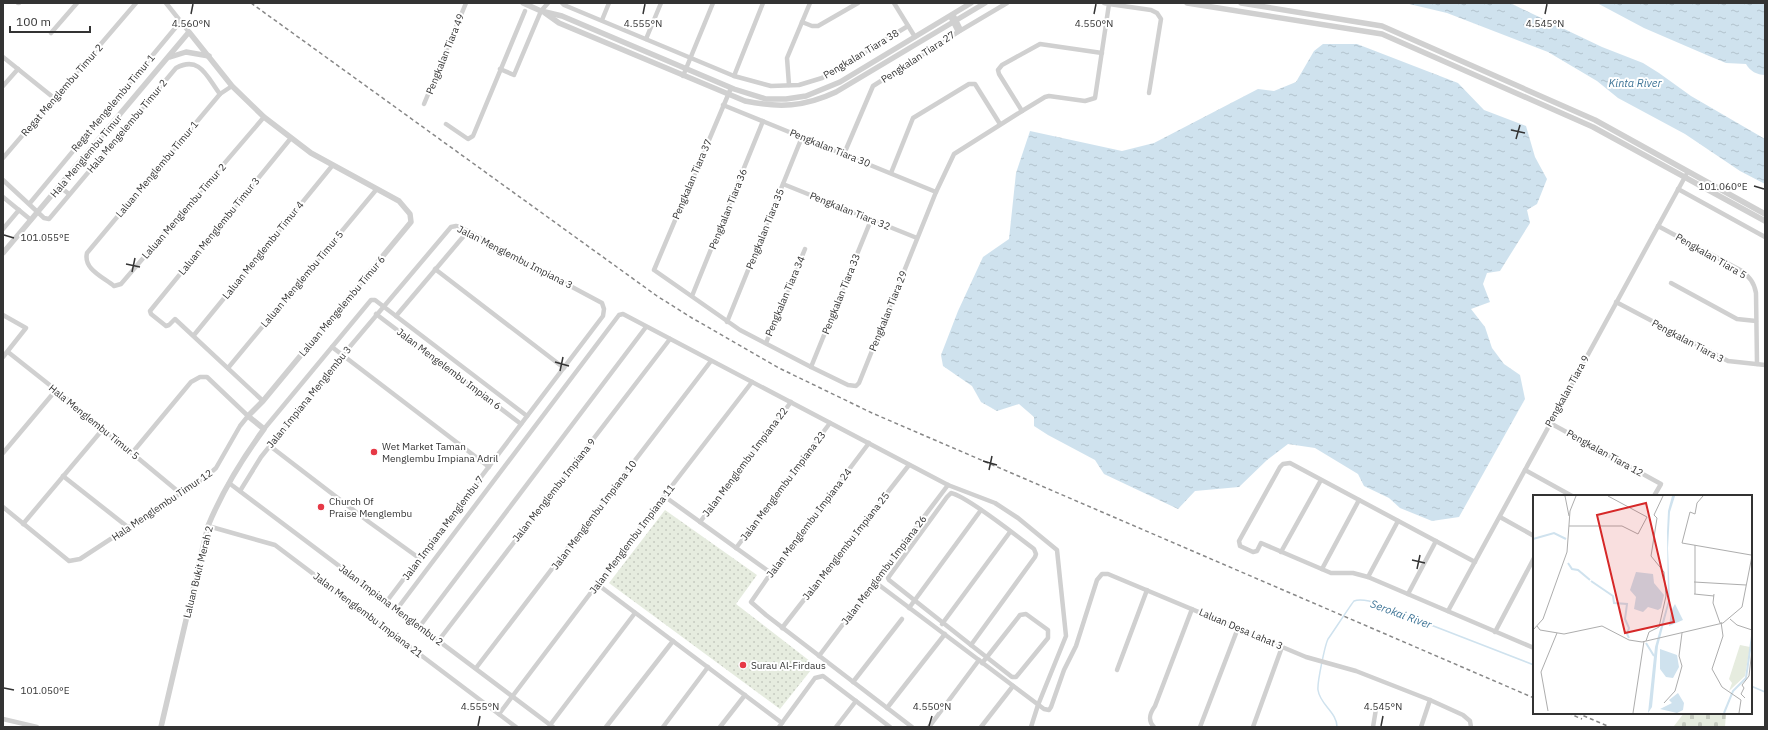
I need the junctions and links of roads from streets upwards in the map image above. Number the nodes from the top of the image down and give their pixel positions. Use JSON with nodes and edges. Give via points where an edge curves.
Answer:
{"nodes":[{"id":1,"x":77,"y":3,"type":"edge"},
{"id":2,"x":136,"y":3,"type":"edge"},
{"id":3,"x":166,"y":3,"type":"edge"},
{"id":4,"x":466,"y":3,"type":"edge"},
{"id":5,"x":523,"y":3,"type":"edge"},
{"id":6,"x":542,"y":3,"type":"edge"},
{"id":7,"x":548,"y":3,"type":"edge"},
{"id":8,"x":562,"y":3,"type":"edge"},
{"id":9,"x":609,"y":3,"type":"edge"},
{"id":10,"x":661,"y":3,"type":"edge"},
{"id":11,"x":713,"y":3,"type":"edge"},
{"id":12,"x":763,"y":3,"type":"edge"},
{"id":13,"x":810,"y":3,"type":"edge"},
{"id":14,"x":858,"y":3,"type":"edge"},
{"id":15,"x":894,"y":3,"type":"edge"},
{"id":16,"x":971,"y":3,"type":"edge"},
{"id":17,"x":985,"y":3,"type":"edge"},
{"id":18,"x":1007,"y":3,"type":"edge"},
{"id":19,"x":1106,"y":3,"type":"edge"},
{"id":20,"x":1187,"y":3,"type":"edge"},
{"id":21,"x":1241,"y":3,"type":"edge"},
{"id":22,"x":525,"y":10,"type":"dead end"},
{"id":23,"x":541,"y":11,"type":"junction"},
{"id":24,"x":951,"y":15,"type":"junction"},
{"id":25,"x":602,"y":20,"type":"junction"},
{"id":26,"x":181,"y":21,"type":"junction"},
{"id":27,"x":955,"y":21,"type":"junction"},
{"id":28,"x":802,"y":22,"type":"junction"},
{"id":29,"x":908,"y":26,"type":"junction"},
{"id":30,"x":960,"y":31,"type":"junction"},
{"id":31,"x":189,"y":32,"type":"junction"},
{"id":32,"x":51,"y":33,"type":"dead end"},
{"id":33,"x":915,"y":37,"type":"junction"},
{"id":34,"x":646,"y":39,"type":"junction"},
{"id":35,"x":1102,"y":53,"type":"junction"},
{"id":36,"x":209,"y":56,"type":"junction"},
{"id":37,"x":3,"y":57,"type":"edge"},
{"id":38,"x":168,"y":58,"type":"junction"},
{"id":39,"x":691,"y":58,"type":"junction"},
{"id":40,"x":18,"y":69,"type":"junction"},
{"id":41,"x":500,"y":69,"type":"junction"},
{"id":42,"x":686,"y":69,"type":"junction"},
{"id":43,"x":683,"y":76,"type":"junction"},
{"id":44,"x":734,"y":76,"type":"junction"},
{"id":45,"x":789,"y":85,"type":"junction"},
{"id":46,"x":3,"y":86,"type":"edge"},
{"id":47,"x":232,"y":86,"type":"junction"},
{"id":48,"x":731,"y":88,"type":"junction"},
{"id":49,"x":1149,"y":93,"type":"dead end"},
{"id":50,"x":220,"y":94,"type":"junction"},
{"id":51,"x":728,"y":94,"type":"junction"},
{"id":52,"x":54,"y":98,"type":"junction"},
{"id":53,"x":424,"y":104,"type":"dead end"},
{"id":54,"x":723,"y":105,"type":"junction"},
{"id":55,"x":1022,"y":110,"type":"junction"},
{"id":56,"x":264,"y":117,"type":"junction"},
{"id":57,"x":763,"y":121,"type":"junction"},
{"id":58,"x":446,"y":124,"type":"dead end"},
{"id":59,"x":1000,"y":124,"type":"junction"},
{"id":60,"x":802,"y":137,"type":"junction"},
{"id":61,"x":291,"y":138,"type":"junction"},
{"id":62,"x":844,"y":154,"type":"junction"},
{"id":63,"x":3,"y":158,"type":"edge"},
{"id":64,"x":332,"y":166,"type":"junction"},
{"id":65,"x":1687,"y":172,"type":"junction"},
{"id":66,"x":892,"y":173,"type":"junction"},
{"id":67,"x":1684,"y":178,"type":"junction"},
{"id":68,"x":3,"y":180,"type":"edge"},
{"id":69,"x":783,"y":184,"type":"junction"},
{"id":70,"x":60,"y":187,"type":"junction"},
{"id":71,"x":1678,"y":189,"type":"junction"},
{"id":72,"x":376,"y":190,"type":"junction"},
{"id":73,"x":936,"y":192,"type":"junction"},
{"id":74,"x":69,"y":194,"type":"junction"},
{"id":75,"x":3,"y":197,"type":"edge"},
{"id":76,"x":30,"y":203,"type":"junction"},
{"id":77,"x":19,"y":210,"type":"junction"},
{"id":78,"x":38,"y":212,"type":"junction"},
{"id":79,"x":1765,"y":214,"type":"edge"},
{"id":80,"x":31,"y":220,"type":"junction"},
{"id":81,"x":871,"y":220,"type":"junction"},
{"id":82,"x":1765,"y":221,"type":"edge"},
{"id":83,"x":1658,"y":226,"type":"junction"},
{"id":84,"x":3,"y":229,"type":"edge"},
{"id":85,"x":468,"y":231,"type":"junction"},
{"id":86,"x":1765,"y":237,"type":"edge"},
{"id":87,"x":917,"y":238,"type":"junction"},
{"id":88,"x":805,"y":249,"type":"dead end"},
{"id":89,"x":3,"y":253,"type":"edge"},
{"id":90,"x":86,"y":255,"type":"joint"},
{"id":91,"x":435,"y":269,"type":"junction"},
{"id":92,"x":1672,"y":283,"type":"dead end"},
{"id":93,"x":692,"y":296,"type":"junction"},
{"id":94,"x":1616,"y":302,"type":"junction"},
{"id":95,"x":382,"y":306,"type":"junction"},
{"id":96,"x":376,"y":314,"type":"junction"},
{"id":97,"x":3,"y":315,"type":"edge"},
{"id":98,"x":396,"y":316,"type":"junction"},
{"id":99,"x":1756,"y":321,"type":"junction"},
{"id":100,"x":727,"y":322,"type":"junction"},
{"id":101,"x":646,"y":327,"type":"junction"},
{"id":102,"x":194,"y":335,"type":"junction"},
{"id":103,"x":670,"y":339,"type":"junction"},
{"id":104,"x":766,"y":344,"type":"junction"},
{"id":105,"x":332,"y":347,"type":"junction"},
{"id":106,"x":8,"y":352,"type":"junction"},
{"id":107,"x":342,"y":356,"type":"junction"},
{"id":108,"x":3,"y":357,"type":"edge"},
{"id":109,"x":711,"y":361,"type":"junction"},
{"id":110,"x":1757,"y":364,"type":"junction"},
{"id":111,"x":1765,"y":365,"type":"edge"},
{"id":112,"x":811,"y":367,"type":"junction"},
{"id":113,"x":228,"y":368,"type":"junction"},
{"id":114,"x":564,"y":368,"type":"junction"},
{"id":115,"x":752,"y":382,"type":"junction"},
{"id":116,"x":56,"y":390,"type":"junction"},
{"id":117,"x":263,"y":402,"type":"junction"},
{"id":118,"x":790,"y":402,"type":"junction"},
{"id":119,"x":248,"y":416,"type":"junction"},
{"id":120,"x":527,"y":416,"type":"junction"},
{"id":121,"x":830,"y":423,"type":"junction"},
{"id":122,"x":1550,"y":423,"type":"junction"},
{"id":123,"x":521,"y":424,"type":"junction"},
{"id":124,"x":103,"y":429,"type":"junction"},
{"id":125,"x":264,"y":429,"type":"junction"},
{"id":126,"x":869,"y":443,"type":"junction"},
{"id":127,"x":270,"y":446,"type":"junction"},
{"id":128,"x":3,"y":453,"type":"edge"},
{"id":129,"x":132,"y":453,"type":"junction"},
{"id":130,"x":909,"y":465,"type":"junction"},
{"id":131,"x":488,"y":467,"type":"junction"},
{"id":132,"x":1525,"y":470,"type":"junction"},
{"id":133,"x":63,"y":476,"type":"junction"},
{"id":134,"x":1321,"y":480,"type":"junction"},
{"id":135,"x":229,"y":483,"type":"junction"},
{"id":136,"x":948,"y":485,"type":"junction"},
{"id":137,"x":240,"y":491,"type":"junction"},
{"id":138,"x":180,"y":493,"type":"junction"},
{"id":139,"x":1570,"y":495,"type":"edge"},
{"id":140,"x":1654,"y":495,"type":"edge"},
{"id":141,"x":664,"y":496,"type":"junction"},
{"id":142,"x":1359,"y":500,"type":"junction"},
{"id":143,"x":3,"y":507,"type":"edge"},
{"id":144,"x":981,"y":510,"type":"junction"},
{"id":145,"x":1500,"y":517,"type":"junction"},
{"id":146,"x":1398,"y":521,"type":"junction"},
{"id":147,"x":700,"y":522,"type":"junction"},
{"id":148,"x":23,"y":524,"type":"junction"},
{"id":149,"x":208,"y":526,"type":"junction"},
{"id":150,"x":129,"y":528,"type":"junction"},
{"id":151,"x":1010,"y":532,"type":"junction"},
{"id":152,"x":1533,"y":535,"type":"edge"},
{"id":153,"x":1436,"y":541,"type":"junction"},
{"id":154,"x":736,"y":548,"type":"junction"},
{"id":155,"x":1281,"y":552,"type":"junction"},
{"id":156,"x":419,"y":558,"type":"junction"},
{"id":157,"x":1533,"y":560,"type":"edge"},
{"id":158,"x":1474,"y":562,"type":"junction"},
{"id":159,"x":1322,"y":569,"type":"junction"},
{"id":160,"x":771,"y":573,"type":"junction"},
{"id":161,"x":1368,"y":576,"type":"junction"},
{"id":162,"x":875,"y":582,"type":"junction"},
{"id":163,"x":597,"y":584,"type":"junction"},
{"id":164,"x":1148,"y":590,"type":"junction"},
{"id":165,"x":1408,"y":594,"type":"junction"},
{"id":166,"x":387,"y":601,"type":"junction"},
{"id":167,"x":914,"y":601,"type":"junction"},
{"id":168,"x":909,"y":608,"type":"junction"},
{"id":169,"x":397,"y":609,"type":"junction"},
{"id":170,"x":1192,"y":609,"type":"junction"},
{"id":171,"x":1448,"y":611,"type":"junction"},
{"id":172,"x":635,"y":613,"type":"junction"},
{"id":173,"x":902,"y":619,"type":"dead end"},
{"id":174,"x":942,"y":624,"type":"junction"},
{"id":175,"x":420,"y":626,"type":"junction"},
{"id":176,"x":782,"y":628,"type":"junction"},
{"id":177,"x":1238,"y":628,"type":"junction"},
{"id":178,"x":1495,"y":632,"type":"junction"},
{"id":179,"x":945,"y":634,"type":"junction"},
{"id":180,"x":439,"y":640,"type":"junction"},
{"id":181,"x":673,"y":641,"type":"junction"},
{"id":182,"x":971,"y":645,"type":"junction"},
{"id":183,"x":1282,"y":647,"type":"junction"},
{"id":184,"x":1533,"y":648,"type":"edge"},
{"id":185,"x":819,"y":656,"type":"junction"},
{"id":186,"x":987,"y":657,"type":"junction"},
{"id":187,"x":981,"y":662,"type":"junction"},
{"id":188,"x":708,"y":667,"type":"junction"},
{"id":189,"x":476,"y":668,"type":"junction"},
{"id":190,"x":1117,"y":670,"type":"dead end"},
{"id":191,"x":853,"y":682,"type":"junction"},
{"id":192,"x":1013,"y":686,"type":"junction"},
{"id":193,"x":745,"y":695,"type":"junction"},
{"id":194,"x":512,"y":696,"type":"junction"},
{"id":195,"x":1430,"y":700,"type":"junction"},
{"id":196,"x":856,"y":701,"type":"junction"},
{"id":197,"x":1038,"y":705,"type":"junction"},
{"id":198,"x":887,"y":708,"type":"junction"},
{"id":199,"x":1376,"y":709,"type":"dead end"},
{"id":200,"x":499,"y":714,"type":"junction"},
{"id":201,"x":3,"y":719,"type":"edge"},
{"id":202,"x":782,"y":722,"type":"junction"},
{"id":203,"x":31,"y":726,"type":"edge"},
{"id":204,"x":551,"y":726,"type":"edge"},
{"id":205,"x":37,"y":727,"type":"edge"},
{"id":206,"x":161,"y":727,"type":"edge"},
{"id":207,"x":516,"y":727,"type":"edge"},
{"id":208,"x":606,"y":727,"type":"edge"},
{"id":209,"x":663,"y":727,"type":"edge"},
{"id":210,"x":720,"y":727,"type":"edge"},
{"id":211,"x":778,"y":727,"type":"edge"},
{"id":212,"x":836,"y":727,"type":"edge"},
{"id":213,"x":890,"y":727,"type":"edge"},
{"id":214,"x":912,"y":727,"type":"edge"},
{"id":215,"x":929,"y":727,"type":"edge"},
{"id":216,"x":982,"y":727,"type":"edge"},
{"id":217,"x":1031,"y":727,"type":"edge"},
{"id":218,"x":1154,"y":727,"type":"edge"},
{"id":219,"x":1200,"y":727,"type":"edge"},
{"id":220,"x":1253,"y":727,"type":"edge"},
{"id":221,"x":1373,"y":727,"type":"edge"},
{"id":222,"x":1421,"y":727,"type":"edge"},
{"id":223,"x":1471,"y":727,"type":"edge"}],
"edges":[{"from":1,"to":32,"type":"street"},
{"from":2,"to":52,"type":"street","name":"Regat Menglembu Timur 2"},
{"from":3,"to":26,"type":"street"},
{"from":4,"to":53,"type":"street","name":"Pengkalan Tiara 49"},
{"from":5,"to":23,"type":"street"},
{"from":6,"to":23,"type":"street"},
{"from":7,"to":23,"type":"street"},
{"from":8,"to":25,"type":"street","name":"Pengkalan Tiara 38"},
{"from":9,"to":25,"type":"street"},
{"from":10,"to":34,"type":"street"},
{"from":11,"to":39,"type":"street"},
{"from":12,"to":44,"type":"street"},
{"from":13,"to":28,"type":"street"},
{"from":14,"to":28,"type":"street","via":[[818,26]]},
{"from":15,"to":29,"type":"street"},
{"from":16,"to":24,"type":"street"},
{"from":17,"to":27,"type":"street"},
{"from":18,"to":30,"type":"street","name":"Pengkalan Tiara 27"},
{"from":19,"to":35,"type":"street"},
{"from":19,"to":49,"type":"street","via":[[1153,11],[1161,19]]},
{"from":20,"to":67,"type":"street","via":[[1382,34],[1593,127]]},
{"from":21,"to":65,"type":"street","via":[[1382,26],[1596,120]]},
{"from":22,"to":41,"type":"street"},
{"from":23,"to":41,"type":"street","via":[[514,75]]},
{"from":23,"to":42,"type":"street","via":[[562,16]]},
{"from":23,"to":43,"type":"street","via":[[559,23]]},
{"from":24,"to":27,"type":"street"},
{"from":24,"to":33,"type":"street"},
{"from":25,"to":34,"type":"street","name":"Pengkalan Tiara 38"},
{"from":26,"to":31,"type":"street"},
{"from":26,"to":76,"type":"street","name":"Regat Mengelembu Timur 1"},
{"from":27,"to":30,"type":"street"},
{"from":27,"to":51,"type":"street","via":[[820,99],[803,104],[766,106]]},
{"from":28,"to":45,"type":"street","via":[[787,58]]},
{"from":29,"to":33,"type":"street"},
{"from":29,"to":45,"type":"street","name":"Pengkalan Tiara 38","via":[[822,78]]},
{"from":30,"to":62,"type":"street","name":"Pengkalan Tiara 27","via":[[873,86]]},
{"from":31,"to":36,"type":"street"},
{"from":31,"to":38,"type":"street","name":"Hala Menglembu Timur"},
{"from":33,"to":48,"type":"street","via":[[840,82],[806,96],[766,99]]},
{"from":34,"to":39,"type":"street","name":"Pengkalan Tiara 38"},
{"from":35,"to":55,"type":"street","via":[[1095,98],[1085,101],[1049,96]]},
{"from":35,"to":55,"type":"street","via":[[1040,44],[1002,65],[998,70],[999,74]]},
{"from":36,"to":38,"type":"street","via":[[186,52]]},
{"from":36,"to":47,"type":"street"},
{"from":37,"to":40,"type":"street"},
{"from":38,"to":70,"type":"street","name":"Hala Menglembu Timur"},
{"from":39,"to":42,"type":"street"},
{"from":39,"to":44,"type":"street","name":"Pengkalan Tiara 38"},
{"from":40,"to":46,"type":"street"},
{"from":40,"to":52,"type":"street"},
{"from":41,"to":58,"type":"street","via":[[473,136],[468,139]]},
{"from":42,"to":43,"type":"street"},
{"from":42,"to":48,"type":"street"},
{"from":43,"to":51,"type":"street"},
{"from":44,"to":45,"type":"street","name":"Pengkalan Tiara 38","via":[[771,86]]},
{"from":47,"to":50,"type":"street","name":"Laluan Menglembu Timur 1"},
{"from":47,"to":56,"type":"street"},
{"from":48,"to":51,"type":"street","name":"Pengkalan Tiara 37"},
{"from":50,"to":74,"type":"street","name":"Hala Mengelembu Timur 2","via":[[198,65],[191,63],[176,68]]},
{"from":50,"to":90,"type":"street","name":"Laluan Menglembu Timur 1"},
{"from":51,"to":54,"type":"street","name":"Pengkalan Tiara 37"},
{"from":52,"to":63,"type":"street","name":"Regat Menglembu Timur 2"},
{"from":54,"to":57,"type":"street","name":"Pengkalan Tiara 30"},
{"from":54,"to":93,"type":"street","name":"Pengkalan Tiara 37","via":[[654,270]]},
{"from":55,"to":59,"type":"street"},
{"from":56,"to":61,"type":"street"},
{"from":56,"to":90,"type":"street","name":"Laluan Menglembu Timur 2","via":[[121,284],[114,286],[88,266]]},
{"from":57,"to":60,"type":"street","name":"Pengkalan Tiara 30"},
{"from":57,"to":93,"type":"street","name":"Pengkalan Tiara 36"},
{"from":59,"to":66,"type":"street","via":[[975,84],[969,84],[913,118]]},
{"from":59,"to":73,"type":"street","via":[[954,154]]},
{"from":60,"to":62,"type":"street","name":"Pengkalan Tiara 30"},
{"from":60,"to":69,"type":"street","name":"Pengkalan Tiara 35"},
{"from":61,"to":64,"type":"street"},
{"from":61,"to":102,"type":"street","name":"Laluan Menglembu Timur 3","via":[[150,311],[166,326],[175,318]]},
{"from":62,"to":66,"type":"street","name":"Pengkalan Tiara 30"},
{"from":64,"to":72,"type":"street"},
{"from":64,"to":102,"type":"street","name":"Laluan Menglembu Timur 4"},
{"from":65,"to":67,"type":"street","name":"Pengkalan Tiara 9"},
{"from":65,"to":79,"type":"street"},
{"from":66,"to":73,"type":"street","name":"Pengkalan Tiara 30"},
{"from":67,"to":71,"type":"street","name":"Pengkalan Tiara 9"},
{"from":67,"to":82,"type":"street"},
{"from":68,"to":76,"type":"street"},
{"from":69,"to":81,"type":"street","name":"Pengkalan Tiara 32"},
{"from":69,"to":100,"type":"street","name":"Pengkalan Tiara 35"},
{"from":70,"to":74,"type":"street"},
{"from":70,"to":78,"type":"street","name":"Hala Menglembu Timur"},
{"from":71,"to":83,"type":"street","name":"Pengkalan Tiara 9"},
{"from":71,"to":86,"type":"street"},
{"from":72,"to":113,"type":"street","name":"Laluan Menglembu Timur 5"},
{"from":72,"to":117,"type":"street","name":"Laluan Mengelembu Timur 6","via":[[399,201],[410,214],[411,222]]},
{"from":73,"to":87,"type":"street"},
{"from":74,"to":78,"type":"street","name":"Hala Mengelembu Timur 2","via":[[49,219]]},
{"from":75,"to":77,"type":"street"},
{"from":76,"to":78,"type":"street"},
{"from":77,"to":80,"type":"street"},
{"from":77,"to":84,"type":"street"},
{"from":78,"to":80,"type":"street","name":"Hala Menglembu Timur"},
{"from":80,"to":89,"type":"street","name":"Hala Menglembu Timur"},
{"from":81,"to":87,"type":"street","name":"Pengkalan Tiara 32"},
{"from":81,"to":112,"type":"street","name":"Pengkalan Tiara 33"},
{"from":83,"to":94,"type":"street","name":"Pengkalan Tiara 9"},
{"from":83,"to":99,"type":"street","name":"Pengkalan Tiara 5","via":[[1751,278],[1756,293]]},
{"from":85,"to":91,"type":"street"},
{"from":85,"to":95,"type":"street","name":"Jalan Menglembu Impiana 3","via":[[456,226],[451,227]]},
{"from":85,"to":114,"type":"street","name":"Jalan Menglembu Impiana 3","via":[[602,303],[603,316]]},
{"from":87,"to":112,"type":"street","name":"Pengkalan Tiara 29","via":[[859,383],[856,386],[848,385]]},
{"from":88,"to":104,"type":"street","name":"Pengkalan Tiara 34"},
{"from":91,"to":98,"type":"street"},
{"from":91,"to":114,"type":"street"},
{"from":92,"to":99,"type":"street","via":[[1736,319]]},
{"from":93,"to":100,"type":"street"},
{"from":94,"to":110,"type":"street","name":"Pengkalan Tiara 3","via":[[1728,361]]},
{"from":94,"to":122,"type":"street","name":"Pengkalan Tiara 9"},
{"from":95,"to":96,"type":"street","name":"Jalan Impiana Menglembu 3"},
{"from":95,"to":98,"type":"street"},
{"from":95,"to":105,"type":"street","via":[[371,300]]},
{"from":96,"to":107,"type":"street","name":"Jalan Impiana Menglembu 3"},
{"from":96,"to":123,"type":"street","name":"Jalan Mengelembu Impian 6"},
{"from":97,"to":106,"type":"street","via":[[24,326],[26,330]]},
{"from":98,"to":120,"type":"street"},
{"from":99,"to":110,"type":"street","name":"Pengkalan Tiara 5"},
{"from":100,"to":104,"type":"street"},
{"from":101,"to":103,"type":"street"},
{"from":101,"to":169,"type":"street","via":[[623,314],[619,315]]},
{"from":101,"to":175,"type":"street"},
{"from":102,"to":113,"type":"street"},
{"from":103,"to":109,"type":"street"},
{"from":103,"to":180,"type":"street","name":"Jalan Menglembu Impiana 9"},
{"from":104,"to":112,"type":"street"},
{"from":105,"to":107,"type":"street"},
{"from":105,"to":125,"type":"street"},
{"from":106,"to":108,"type":"street"},
{"from":106,"to":116,"type":"street","name":"Hala Menglembu Timur 5"},
{"from":107,"to":127,"type":"street","name":"Jalan Impiana Menglembu 3"},
{"from":107,"to":131,"type":"street"},
{"from":109,"to":115,"type":"street"},
{"from":109,"to":189,"type":"street","name":"Jalan Menglembu Impiana 10"},
{"from":110,"to":111,"type":"street","name":"Pengkalan Tiara 3"},
{"from":113,"to":117,"type":"street"},
{"from":114,"to":120,"type":"street","name":"Jalan Menglembu Impiana 3"},
{"from":115,"to":118,"type":"street"},
{"from":115,"to":141,"type":"street","name":"Jalan Menglembu Impiana 11"},
{"from":116,"to":124,"type":"street","name":"Hala Menglembu Timur 5"},
{"from":116,"to":128,"type":"street"},
{"from":117,"to":119,"type":"street"},
{"from":118,"to":121,"type":"street"},
{"from":118,"to":147,"type":"street","name":"Jalan Menglembu Impiana 22"},
{"from":119,"to":125,"type":"street"},
{"from":119,"to":129,"type":"street","via":[[207,377],[200,377],[191,382]]},
{"from":119,"to":138,"type":"street","name":"Hala Menglembu Timur 12","via":[[216,468]]},
{"from":120,"to":123,"type":"street","name":"Jalan Impiana Menglembu 7"},
{"from":121,"to":126,"type":"street"},
{"from":121,"to":154,"type":"street","name":"Jalan Menglembu Impiana 23"},
{"from":122,"to":132,"type":"street","name":"Pengkalan Tiara 9"},
{"from":122,"to":140,"type":"street","name":"Pengkalan Tiara 12","via":[[1660,484]]},
{"from":123,"to":131,"type":"street","name":"Jalan Impiana Menglembu 7"},
{"from":124,"to":129,"type":"street","name":"Hala Menglembu Timur 5"},
{"from":124,"to":133,"type":"street"},
{"from":125,"to":135,"type":"street","name":"Laluan Bukit Merah 2"},
{"from":126,"to":130,"type":"street"},
{"from":126,"to":160,"type":"street","name":"Jalan Menglembu Impiana 24"},
{"from":127,"to":137,"type":"street","name":"Jalan Impiana Menglembu 3"},
{"from":127,"to":156,"type":"street"},
{"from":129,"to":138,"type":"street","name":"Hala Menglembu Timur 5"},
{"from":130,"to":136,"type":"street"},
{"from":130,"to":176,"type":"street","name":"Jalan Menglembu Impiana 25"},
{"from":131,"to":156,"type":"street","name":"Jalan Impiana Menglembu 7"},
{"from":132,"to":139,"type":"street"},
{"from":132,"to":145,"type":"street","name":"Pengkalan Tiara 9"},
{"from":133,"to":148,"type":"street"},
{"from":133,"to":150,"type":"street"},
{"from":134,"to":142,"type":"street"},
{"from":134,"to":155,"type":"street"},
{"from":134,"to":155,"type":"street","via":[[1290,463],[1282,464],[1239,540],[1240,546],[1253,552],[1257,551],[1261,543]]},
{"from":135,"to":137,"type":"street","name":"Jalan Impiana Menglembu 2"},
{"from":135,"to":149,"type":"street","name":"Laluan Bukit Merah 2"},
{"from":136,"to":162,"type":"street","name":"Jalan Menglembu Impiana 26"},
{"from":136,"to":197,"type":"street","via":[[996,503],[1057,550],[1066,636]]},
{"from":137,"to":166,"type":"street","name":"Jalan Impiana Menglembu 2"},
{"from":138,"to":150,"type":"street","name":"Hala Menglembu Timur 12"},
{"from":141,"to":147,"type":"street"},
{"from":141,"to":163,"type":"street","name":"Jalan Menglembu Impiana 11"},
{"from":142,"to":146,"type":"street"},
{"from":142,"to":159,"type":"street"},
{"from":143,"to":148,"type":"street"},
{"from":144,"to":151,"type":"street"},
{"from":144,"to":167,"type":"street"},
{"from":144,"to":167,"type":"street","via":[[956,494],[951,494],[889,575],[889,580]]},
{"from":145,"to":152,"type":"street"},
{"from":145,"to":158,"type":"street","name":"Pengkalan Tiara 9"},
{"from":146,"to":153,"type":"street"},
{"from":146,"to":161,"type":"street"},
{"from":147,"to":154,"type":"street"},
{"from":148,"to":150,"type":"street","name":"Hala Menglembu Timur 12","via":[[68,560],[80,559]]},
{"from":149,"to":200,"type":"street","name":"Jalan Menglembu Impiana 21","via":[[275,545]]},
{"from":149,"to":206,"type":"street","name":"Laluan Bukit Merah 2"},
{"from":151,"to":174,"type":"street"},
{"from":151,"to":182,"type":"street","via":[[1034,549],[1035,557]]},
{"from":153,"to":158,"type":"street"},
{"from":153,"to":165,"type":"street"},
{"from":154,"to":160,"type":"street"},
{"from":155,"to":159,"type":"street"},
{"from":156,"to":166,"type":"street","name":"Jalan Impiana Menglembu 7"},
{"from":157,"to":178,"type":"street"},
{"from":158,"to":171,"type":"street","name":"Pengkalan Tiara 9"},
{"from":159,"to":161,"type":"street","via":[[1331,573]]},
{"from":160,"to":176,"type":"street","name":"Jalan Menglembu Impiana 24","via":[[752,600],[752,604]]},
{"from":161,"to":165,"type":"street"},
{"from":162,"to":168,"type":"street"},
{"from":162,"to":185,"type":"street","name":"Jalan Menglembu Impiana 26"},
{"from":163,"to":172,"type":"street"},
{"from":163,"to":194,"type":"street","name":"Jalan Menglembu Impiana 11"},
{"from":164,"to":170,"type":"street","name":"Laluan Desa Lahat 3"},
{"from":164,"to":190,"type":"street"},
{"from":164,"to":197,"type":"street","name":"Laluan Desa Lahat 3","via":[[1108,574],[1102,574],[1096,580],[1076,646],[1064,670],[1051,707],[1049,710]]},
{"from":165,"to":171,"type":"street"},
{"from":166,"to":169,"type":"street","name":"Jalan Impiana Menglembu 2"},
{"from":167,"to":168,"type":"street"},
{"from":167,"to":174,"type":"street"},
{"from":168,"to":179,"type":"street"},
{"from":169,"to":175,"type":"street","name":"Jalan Impiana Menglembu 2"},
{"from":170,"to":177,"type":"street","name":"Laluan Desa Lahat 3"},
{"from":170,"to":218,"type":"street","via":[[1149,719]]},
{"from":171,"to":178,"type":"street"},
{"from":172,"to":181,"type":"street"},
{"from":172,"to":204,"type":"street"},
{"from":173,"to":191,"type":"street"},
{"from":174,"to":182,"type":"street"},
{"from":175,"to":180,"type":"street","name":"Jalan Impiana Menglembu 2"},
{"from":176,"to":185,"type":"street"},
{"from":177,"to":183,"type":"street","name":"Laluan Desa Lahat 3"},
{"from":177,"to":219,"type":"street"},
{"from":178,"to":184,"type":"street"},
{"from":179,"to":187,"type":"street"},
{"from":179,"to":198,"type":"street"},
{"from":180,"to":189,"type":"street","name":"Jalan Impiana Menglembu 2"},
{"from":181,"to":188,"type":"street"},
{"from":181,"to":208,"type":"street"},
{"from":182,"to":186,"type":"street"},
{"from":183,"to":195,"type":"street","name":"Laluan Desa Lahat 3","via":[[1306,657],[1356,670]]},
{"from":183,"to":220,"type":"street"},
{"from":185,"to":191,"type":"street"},
{"from":186,"to":186,"type":"street","via":[[1016,677],[1048,638],[1048,630],[1026,614],[1022,614]]},
{"from":186,"to":187,"type":"street"},
{"from":187,"to":192,"type":"street"},
{"from":187,"to":215,"type":"street"},
{"from":188,"to":193,"type":"street"},
{"from":188,"to":209,"type":"street"},
{"from":189,"to":194,"type":"street","name":"Jalan Impiana Menglembu 2"},
{"from":191,"to":198,"type":"street"},
{"from":192,"to":197,"type":"street"},
{"from":192,"to":216,"type":"street"},
{"from":193,"to":202,"type":"street"},
{"from":193,"to":210,"type":"street"},
{"from":194,"to":200,"type":"street","name":"Jalan Menglembu Impiana 11"},
{"from":194,"to":204,"type":"street","name":"Jalan Impiana Menglembu 2"},
{"from":195,"to":222,"type":"street"},
{"from":195,"to":223,"type":"street","name":"Laluan Desa Lahat 3","via":[[1463,715],[1470,721]]},
{"from":196,"to":202,"type":"street","via":[[823,676],[815,678]]},
{"from":196,"to":212,"type":"street"},
{"from":196,"to":213,"type":"street"},
{"from":197,"to":217,"type":"street"},
{"from":198,"to":214,"type":"street"},
{"from":199,"to":221,"type":"street"},
{"from":200,"to":207,"type":"street","name":"Jalan Menglembu Impiana 21"},
{"from":201,"to":203,"type":"street"},
{"from":202,"to":211,"type":"street"},
{"from":203,"to":205,"type":"street"}]}
